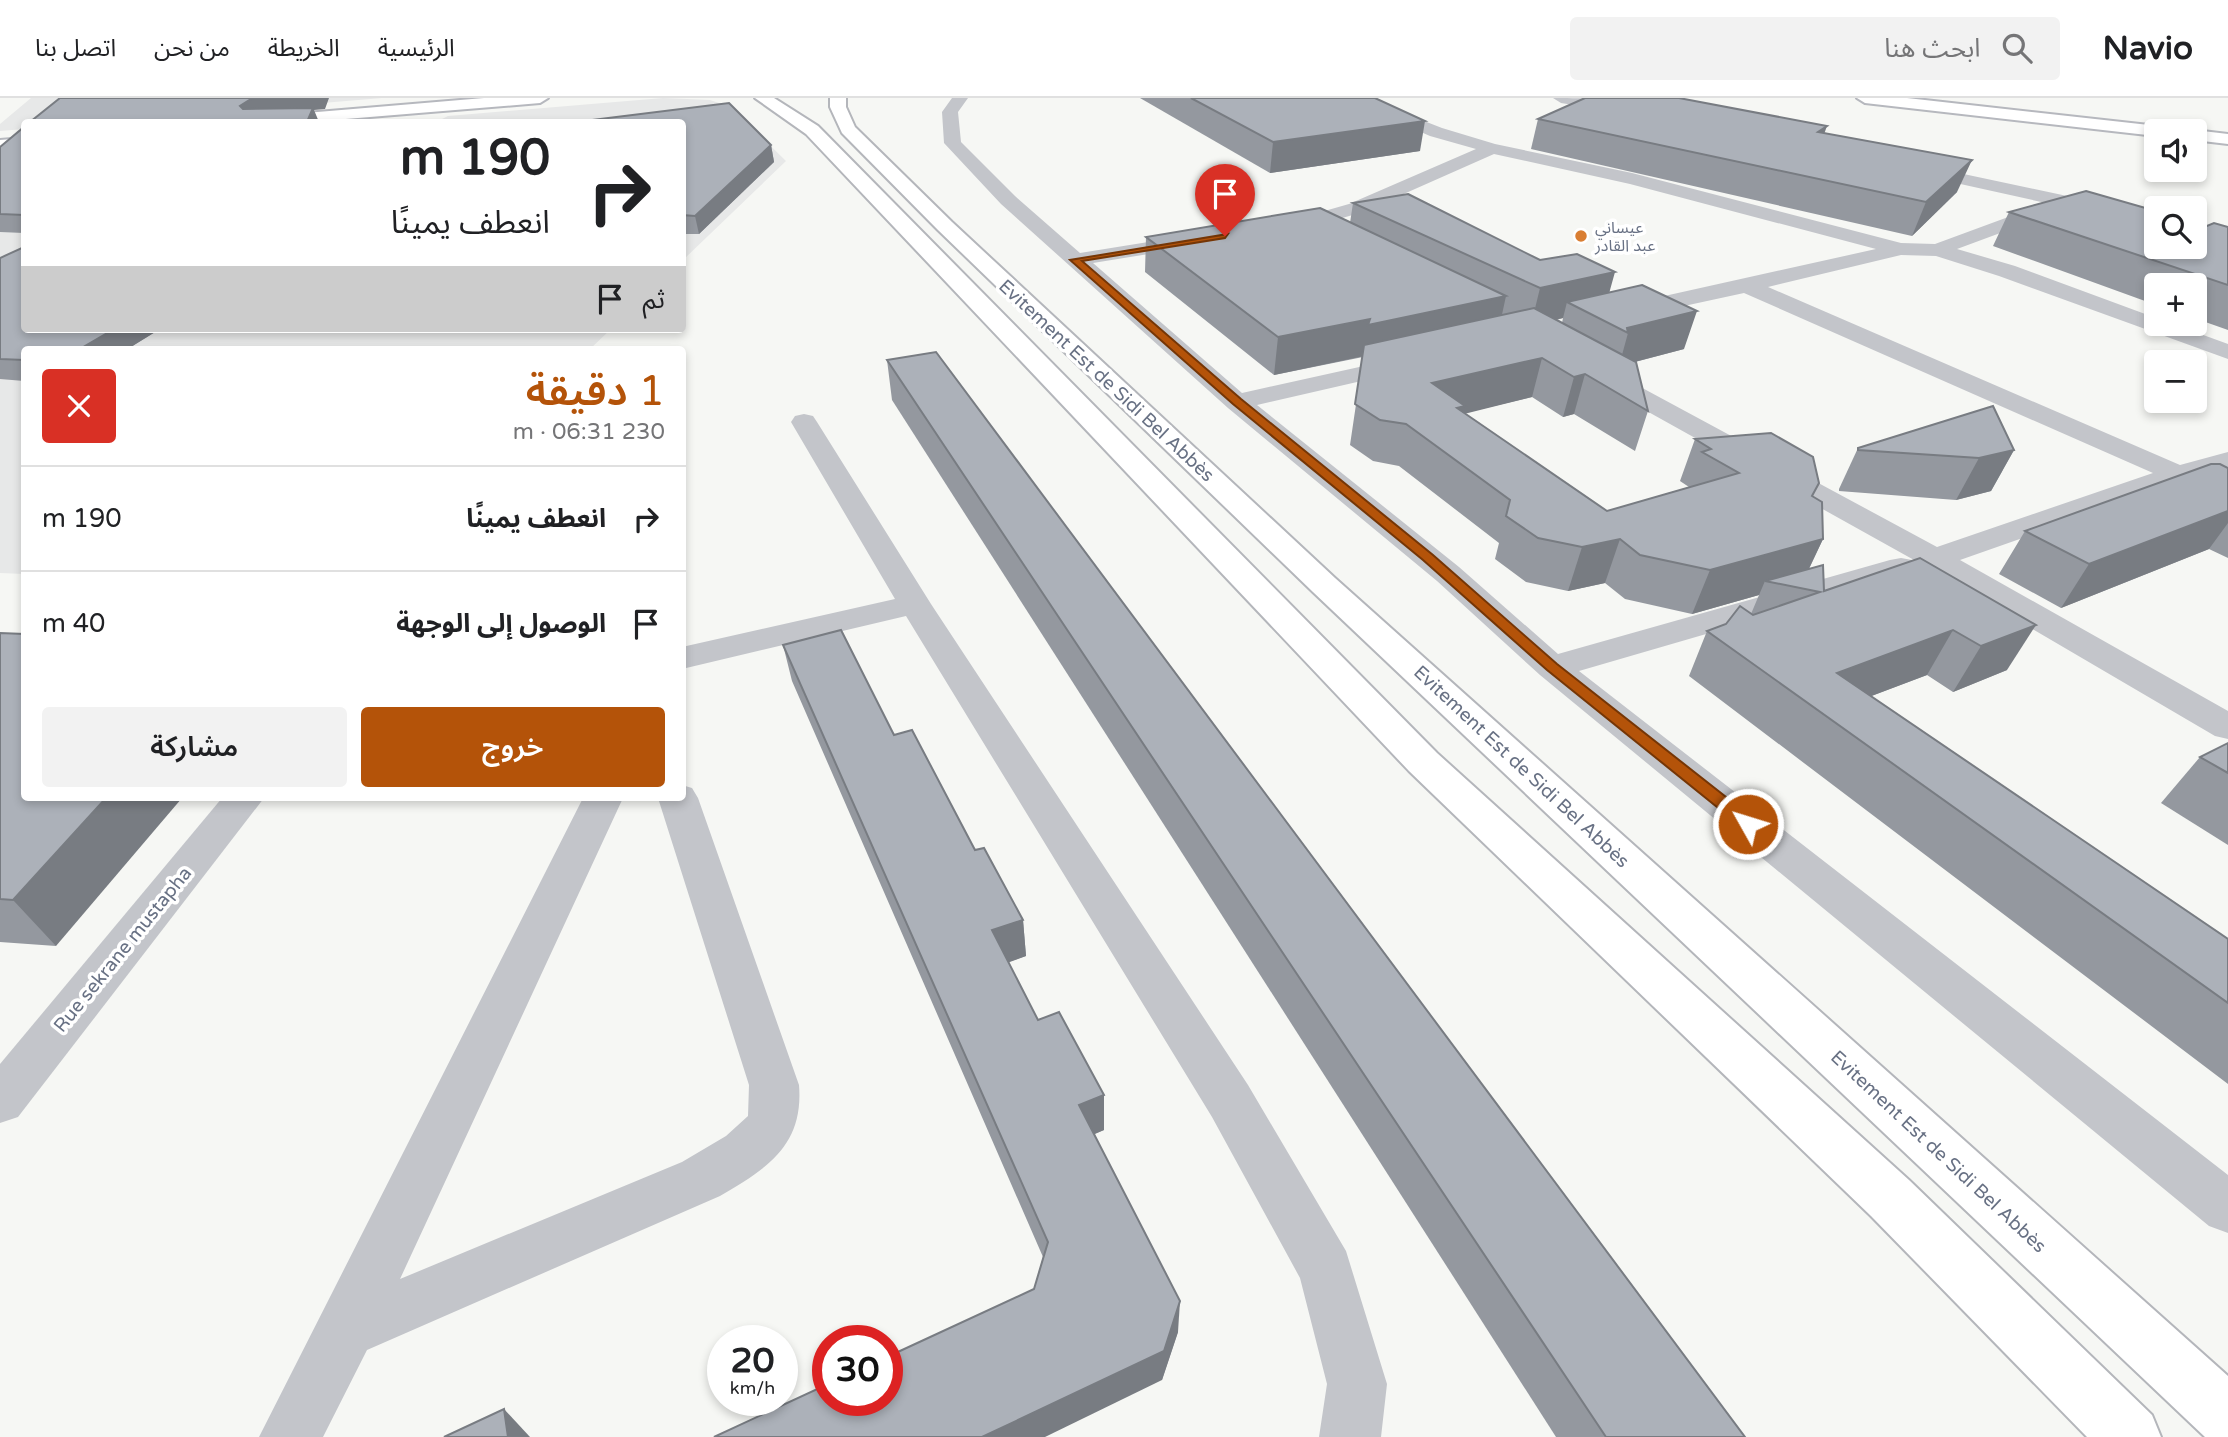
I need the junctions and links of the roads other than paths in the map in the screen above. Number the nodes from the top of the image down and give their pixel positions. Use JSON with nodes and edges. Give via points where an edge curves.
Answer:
{"nodes":[{"id":1,"x":540,"y":98,"type":"edge"},
{"id":2,"x":762,"y":98,"type":"edge"},
{"id":3,"x":838,"y":98,"type":"edge"},
{"id":4,"x":960,"y":98,"type":"edge"},
{"id":5,"x":1351,"y":98,"type":"edge"},
{"id":6,"x":1561,"y":98,"type":"edge"},
{"id":7,"x":1865,"y":98,"type":"edge"},
{"id":8,"x":1652,"y":113,"type":"edge"},
{"id":9,"x":293,"y":119,"type":"edge"},
{"id":10,"x":2144,"y":129,"type":"edge"},
{"id":11,"x":2207,"y":137,"type":"edge"},
{"id":12,"x":2228,"y":139,"type":"edge"},
{"id":13,"x":21,"y":143,"type":"edge"},
{"id":14,"x":0,"y":145,"type":"edge"},
{"id":15,"x":1492,"y":148,"type":"junction"},
{"id":16,"x":1901,"y":165,"type":"edge"},
{"id":17,"x":2066,"y":202,"type":"junction"},
{"id":18,"x":2144,"y":218,"type":"edge"},
{"id":19,"x":1300,"y":224,"type":"junction"},
{"id":20,"x":1274,"y":228,"type":"edge"},
{"id":21,"x":1221,"y":236,"type":"edge"},
{"id":22,"x":1336,"y":242,"type":"edge"},
{"id":23,"x":1901,"y":249,"type":"junction"},
{"id":24,"x":1937,"y":250,"type":"junction"},
{"id":25,"x":1075,"y":260,"type":"junction"},
{"id":26,"x":1746,"y":286,"type":"junction"},
{"id":27,"x":1601,"y":318,"type":"edge"},
{"id":28,"x":2228,"y":352,"type":"edge"},
{"id":29,"x":1436,"y":357,"type":"edge"},
{"id":30,"x":1578,"y":363,"type":"edge"},
{"id":31,"x":1237,"y":402,"type":"junction"},
{"id":32,"x":804,"y":422,"type":"dead end"},
{"id":33,"x":2228,"y":460,"type":"edge"},
{"id":34,"x":2179,"y":474,"type":"junction"},
{"id":35,"x":2228,"y":496,"type":"edge"},
{"id":36,"x":1934,"y":558,"type":"junction"},
{"id":37,"x":915,"y":604,"type":"junction"},
{"id":38,"x":686,"y":658,"type":"edge"},
{"id":39,"x":1552,"y":667,"type":"junction"},
{"id":40,"x":2228,"y":727,"type":"edge"},
{"id":41,"x":242,"y":801,"type":"edge"},
{"id":42,"x":602,"y":801,"type":"edge"},
{"id":43,"x":679,"y":801,"type":"edge"},
{"id":44,"x":0,"y":1101,"type":"edge"},
{"id":45,"x":2228,"y":1208,"type":"edge"},
{"id":46,"x":347,"y":1330,"type":"junction"},
{"id":47,"x":2228,"y":1418,"type":"edge"},
{"id":48,"x":290,"y":1437,"type":"edge"},
{"id":49,"x":1350,"y":1437,"type":"edge"},
{"id":50,"x":2130,"y":1437,"type":"edge"}],
"edges":[{"from":1,"to":9,"type":"main road"},
{"from":2,"to":50,"type":"main road","name":"Evitement Est de Sidi Bel Abbès","via":[[812,130],[1423,762],[1890,1198]]},
{"from":3,"to":47,"type":"main road","name":"Evitement Est de Sidi Bel Abbès","via":[[848,128],[1055,331]]},
{"from":4,"to":25,"type":"street","via":[[950,112],[953,143]]},
{"from":5,"to":15,"type":"street","via":[[1436,132]]},
{"from":6,"to":8,"type":"street"},
{"from":7,"to":10,"type":"main road"},
{"from":11,"to":12,"type":"main road"},
{"from":13,"to":14,"type":"main road"},
{"from":15,"to":19,"type":"street","via":[[1356,208]]},
{"from":15,"to":23,"type":"street"},
{"from":16,"to":17,"type":"street"},
{"from":17,"to":18,"type":"street"},
{"from":17,"to":24,"type":"street"},
{"from":19,"to":20,"type":"street"},
{"from":19,"to":22,"type":"street"},
{"from":21,"to":25,"type":"street"},
{"from":23,"to":24,"type":"street"},
{"from":23,"to":26,"type":"street"},
{"from":24,"to":28,"type":"street","via":[[2020,275]]},
{"from":25,"to":31,"type":"street"},
{"from":26,"to":27,"type":"street"},
{"from":26,"to":34,"type":"street"},
{"from":29,"to":31,"type":"street"},
{"from":30,"to":36,"type":"street"},
{"from":31,"to":39,"type":"street","via":[[1418,549]]},
{"from":32,"to":37,"type":"street"},
{"from":33,"to":34,"type":"street"},
{"from":34,"to":35,"type":"street"},
{"from":34,"to":36,"type":"street"},
{"from":36,"to":39,"type":"street"},
{"from":36,"to":40,"type":"street"},
{"from":37,"to":38,"type":"street"},
{"from":37,"to":49,"type":"street","via":[[1230,1101],[1326,1270],[1357,1384]]},
{"from":39,"to":45,"type":"street"},
{"from":41,"to":44,"type":"street","name":"Rue sekrane mustapha"},
{"from":42,"to":46,"type":"street"},
{"from":43,"to":46,"type":"street","via":[[774,1084],[777,1102],[766,1136],[701,1179]]},
{"from":46,"to":48,"type":"street"}]}
